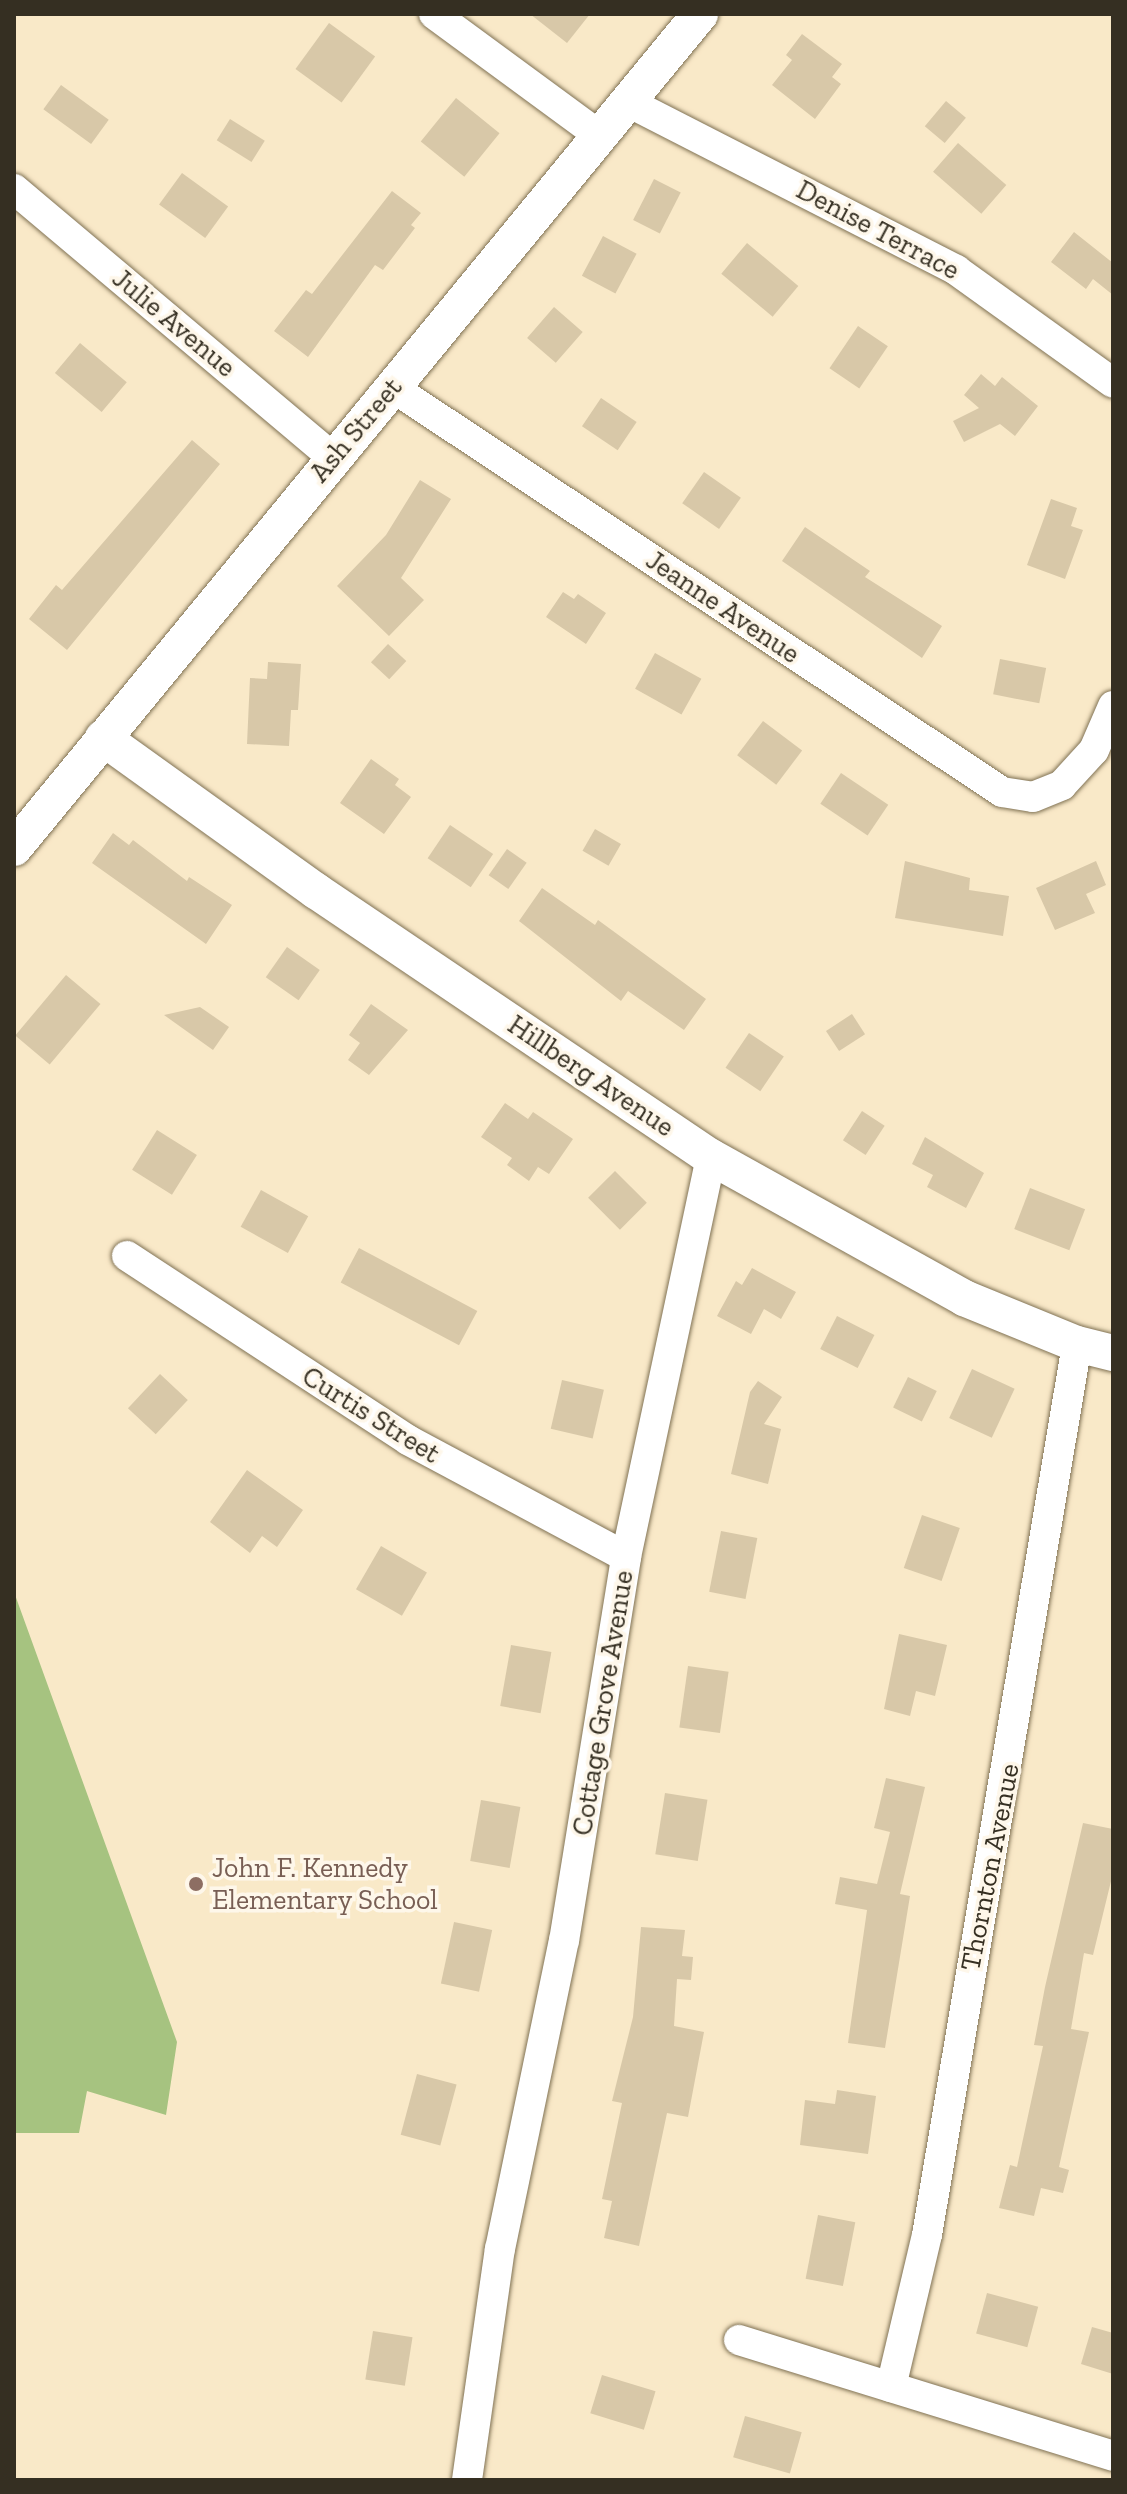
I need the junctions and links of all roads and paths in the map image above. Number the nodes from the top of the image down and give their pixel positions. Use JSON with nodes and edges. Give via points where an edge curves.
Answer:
{"nodes":[{"id":1,"x":434,"y":14,"type":"edge"},
{"id":2,"x":700,"y":14,"type":"edge"},
{"id":3,"x":628,"y":102,"type":"junction"},
{"id":4,"x":600,"y":136,"type":"junction"},
{"id":5,"x":14,"y":189,"type":"edge"},
{"id":6,"x":1113,"y":383,"type":"edge"},
{"id":7,"x":392,"y":387,"type":"junction"},
{"id":8,"x":334,"y":458,"type":"junction"},
{"id":9,"x":1113,"y":706,"type":"edge"},
{"id":10,"x":103,"y":738,"type":"junction"},
{"id":11,"x":14,"y":848,"type":"edge"},
{"id":12,"x":711,"y":1157,"type":"junction"},
{"id":13,"x":127,"y":1256,"type":"dead end"},
{"id":14,"x":1077,"y":1344,"type":"junction"},
{"id":15,"x":1113,"y":1353,"type":"edge"},
{"id":16,"x":626,"y":1557,"type":"junction"},
{"id":17,"x":739,"y":2340,"type":"dead end"},
{"id":18,"x":891,"y":2387,"type":"junction"},
{"id":19,"x":1113,"y":2456,"type":"edge"},
{"id":20,"x":467,"y":2480,"type":"edge"}],
"edges":[{"from":1,"to":4,"type":"street"},
{"from":2,"to":3,"type":"street","name":"Ash Street"},
{"from":3,"to":4,"type":"street","name":"Ash Street"},
{"from":3,"to":6,"type":"street","name":"Denise Terrace","via":[[956,270]]},
{"from":4,"to":7,"type":"street","name":"Ash Street"},
{"from":5,"to":8,"type":"street","name":"Julie Avenue"},
{"from":7,"to":8,"type":"street","name":"Ash Street"},
{"from":7,"to":9,"type":"street","name":"Jeanne Avenue","via":[[1002,792],[1033,797],[1060,785],[1094,750]]},
{"from":8,"to":10,"type":"street","name":"Ash Street"},
{"from":10,"to":11,"type":"street","name":"Ash Street"},
{"from":10,"to":12,"type":"street","name":"Hillberg Avenue","via":[[268,858]]},
{"from":12,"to":14,"type":"street","name":"Hillberg Avenue","via":[[917,1274]]},
{"from":12,"to":16,"type":"street","name":"Cottage Grove Avenue"},
{"from":13,"to":16,"type":"street","name":"Curtis Street","via":[[408,1440]]},
{"from":14,"to":15,"type":"street","name":"Hillberg Avenue"},
{"from":14,"to":18,"type":"street","name":"Thornton Avenue","via":[[927,2235]]},
{"from":16,"to":20,"type":"street","name":"Cottage Grove Avenue","via":[[564,1941],[500,2249]]},
{"from":17,"to":18,"type":"street"},
{"from":18,"to":19,"type":"street"}]}
